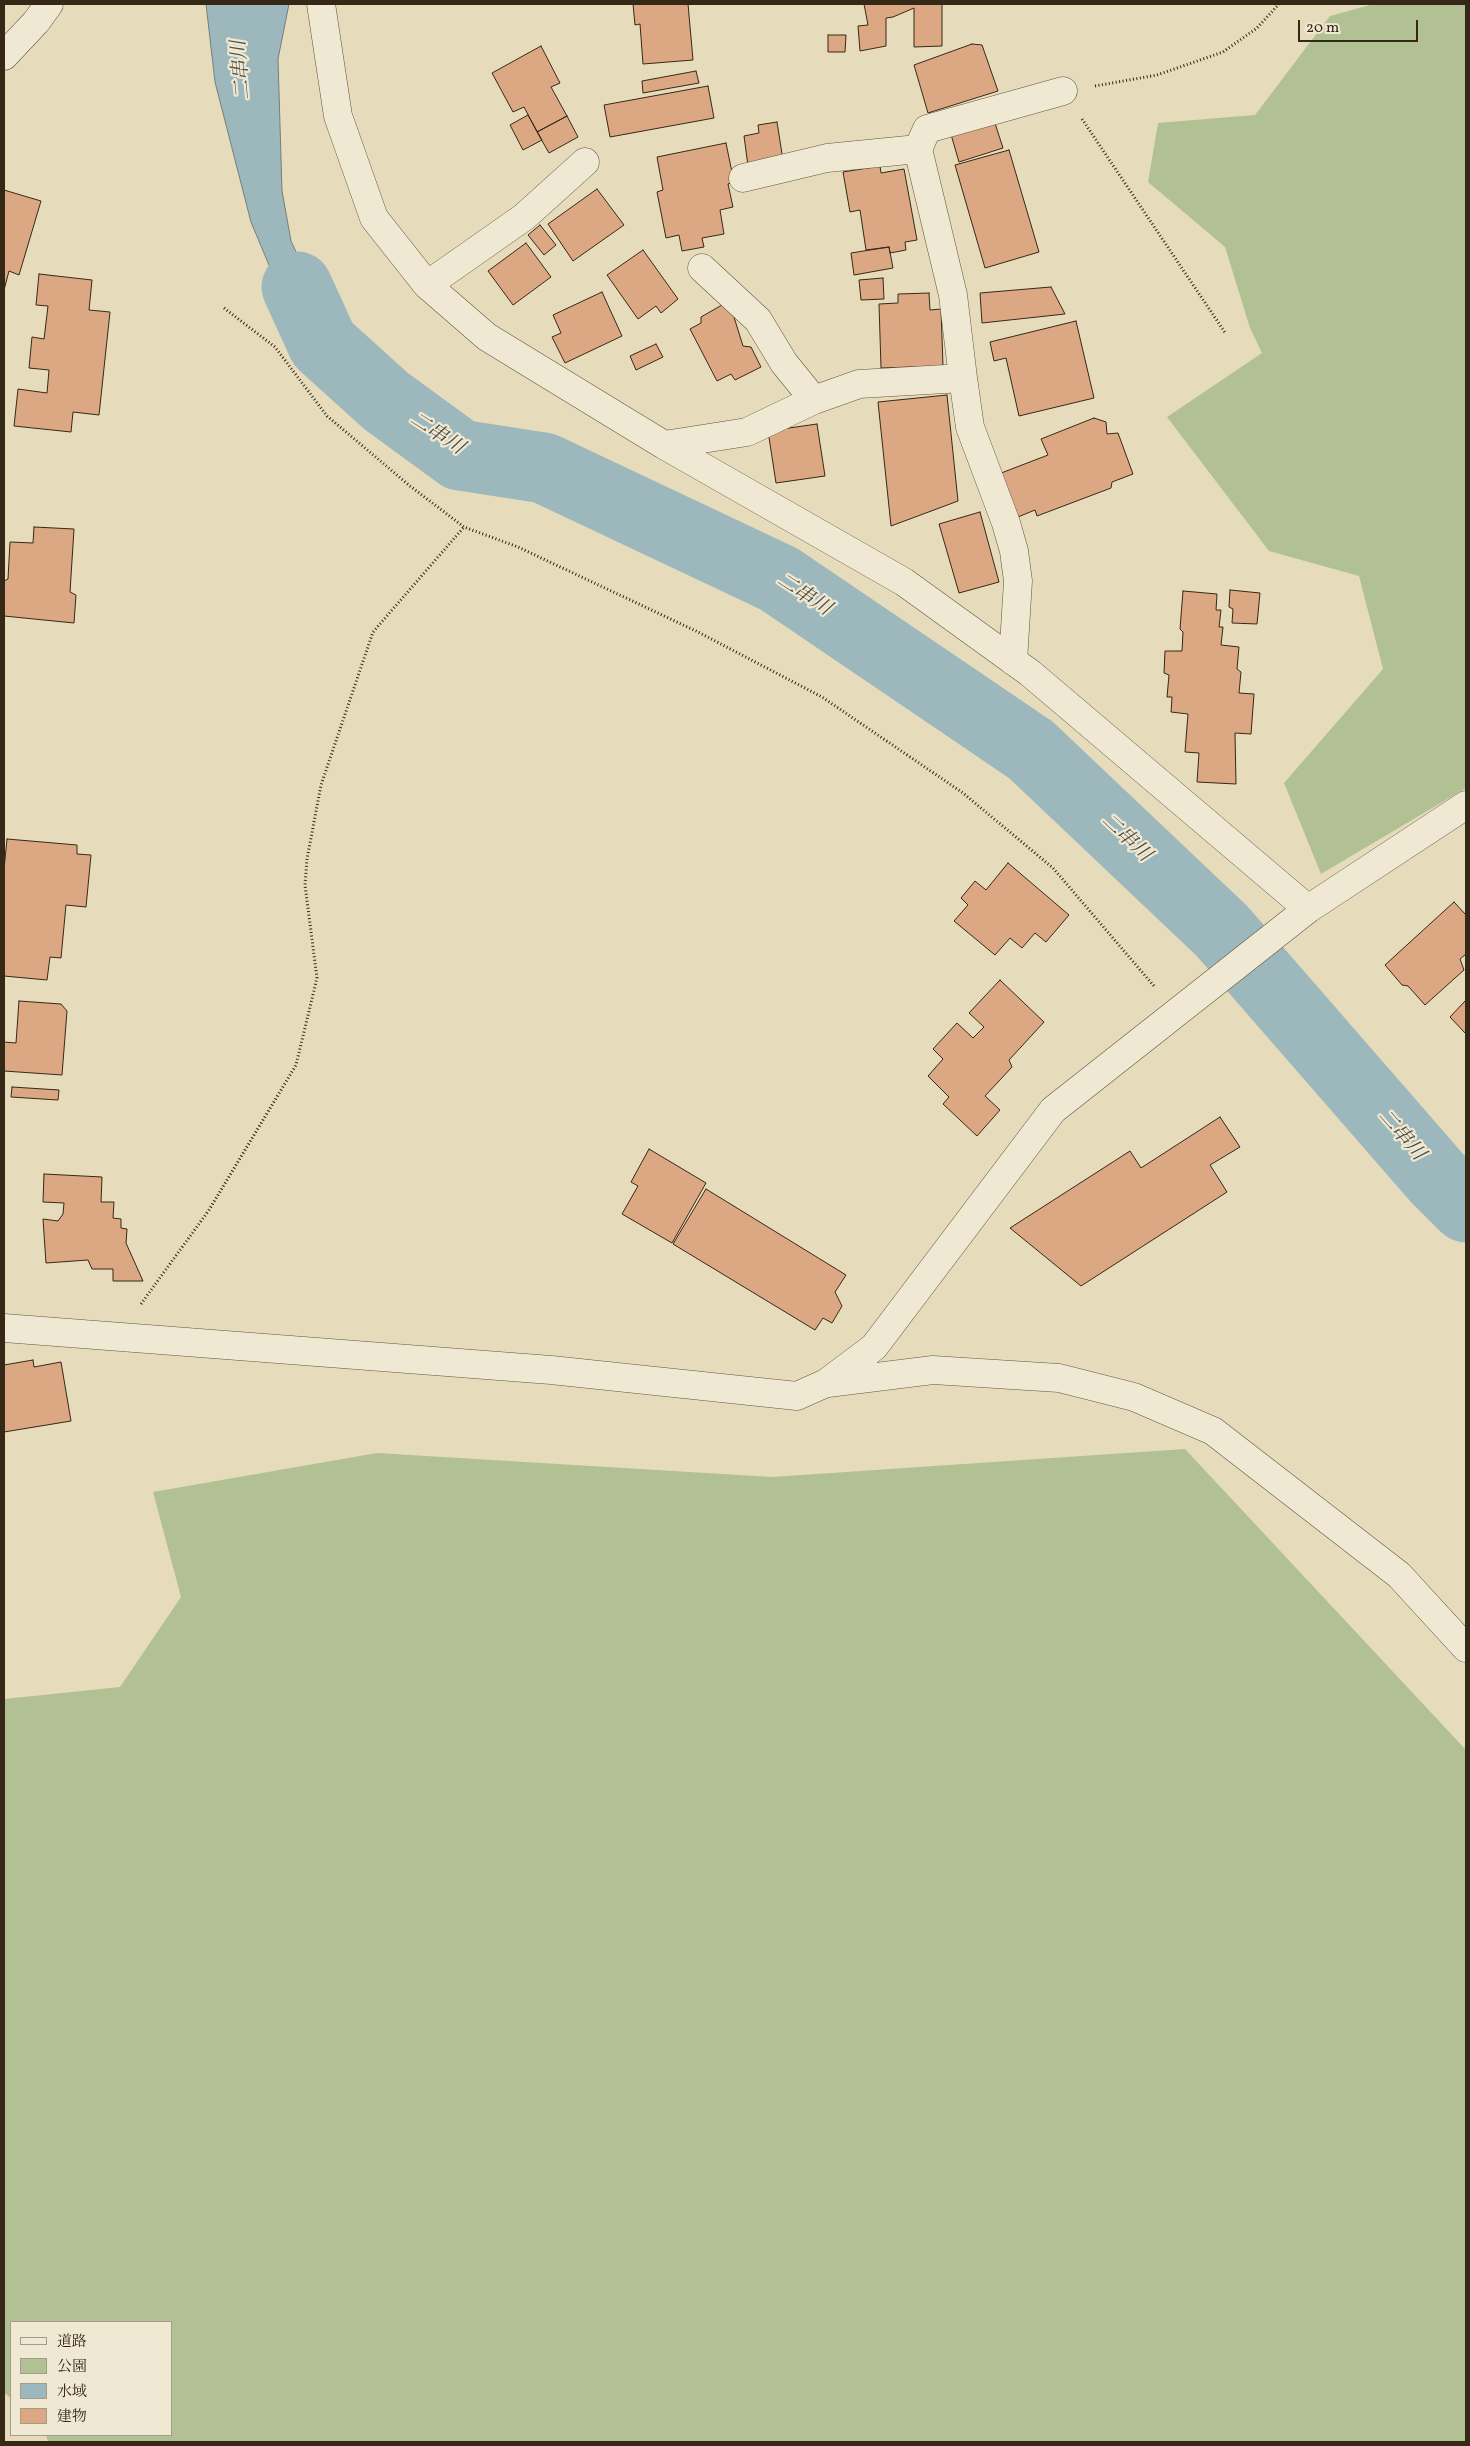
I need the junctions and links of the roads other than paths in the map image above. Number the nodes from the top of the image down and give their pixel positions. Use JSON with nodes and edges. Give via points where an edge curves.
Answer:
{"nodes":[{"id":1,"x":49,"y":4,"type":"edge"},
{"id":2,"x":321,"y":4,"type":"edge"},
{"id":3,"x":4,"y":56,"type":"edge"},
{"id":4,"x":1063,"y":91,"type":"road end"},
{"id":5,"x":918,"y":150,"type":"junction"},
{"id":6,"x":585,"y":162,"type":"dead end"},
{"id":7,"x":743,"y":178,"type":"dead end"},
{"id":8,"x":702,"y":268,"type":"dead end"},
{"id":9,"x":427,"y":285,"type":"junction"},
{"id":10,"x":963,"y":378,"type":"junction"},
{"id":11,"x":814,"y":400,"type":"junction"},
{"id":12,"x":664,"y":445,"type":"junction"},
{"id":13,"x":1013,"y":661,"type":"junction"},
{"id":14,"x":1466,"y":804,"type":"edge"},
{"id":15,"x":1308,"y":909,"type":"junction"},
{"id":16,"x":4,"y":1328,"type":"edge"},
{"id":17,"x":826,"y":1383,"type":"junction"},
{"id":18,"x":1466,"y":1648,"type":"edge"}],
"edges":[{"from":1,"to":3,"type":"street"},
{"from":2,"to":9,"type":"street","via":[[338,116],[374,218]]},
{"from":4,"to":5,"type":"street","via":[[926,129]]},
{"from":5,"to":7,"type":"street","via":[[827,158]]},
{"from":5,"to":10,"type":"street","via":[[953,295]]},
{"from":6,"to":9,"type":"street","via":[[524,217]]},
{"from":8,"to":11,"type":"street","via":[[758,320],[784,362]]},
{"from":9,"to":12,"type":"street","via":[[487,337]]},
{"from":10,"to":11,"type":"street","via":[[859,384]]},
{"from":10,"to":13,"type":"street","via":[[970,427],[1014,551],[1018,581]]},
{"from":11,"to":12,"type":"street","via":[[747,432]]},
{"from":12,"to":13,"type":"street","via":[[904,582]]},
{"from":13,"to":15,"type":"street"},
{"from":14,"to":15,"type":"street"},
{"from":15,"to":17,"type":"street","via":[[1053,1110],[874,1347]]},
{"from":16,"to":17,"type":"street","via":[[551,1370],[797,1396]]},
{"from":17,"to":18,"type":"street","via":[[933,1370],[1059,1378],[1134,1397],[1213,1431],[1399,1576]]}]}
